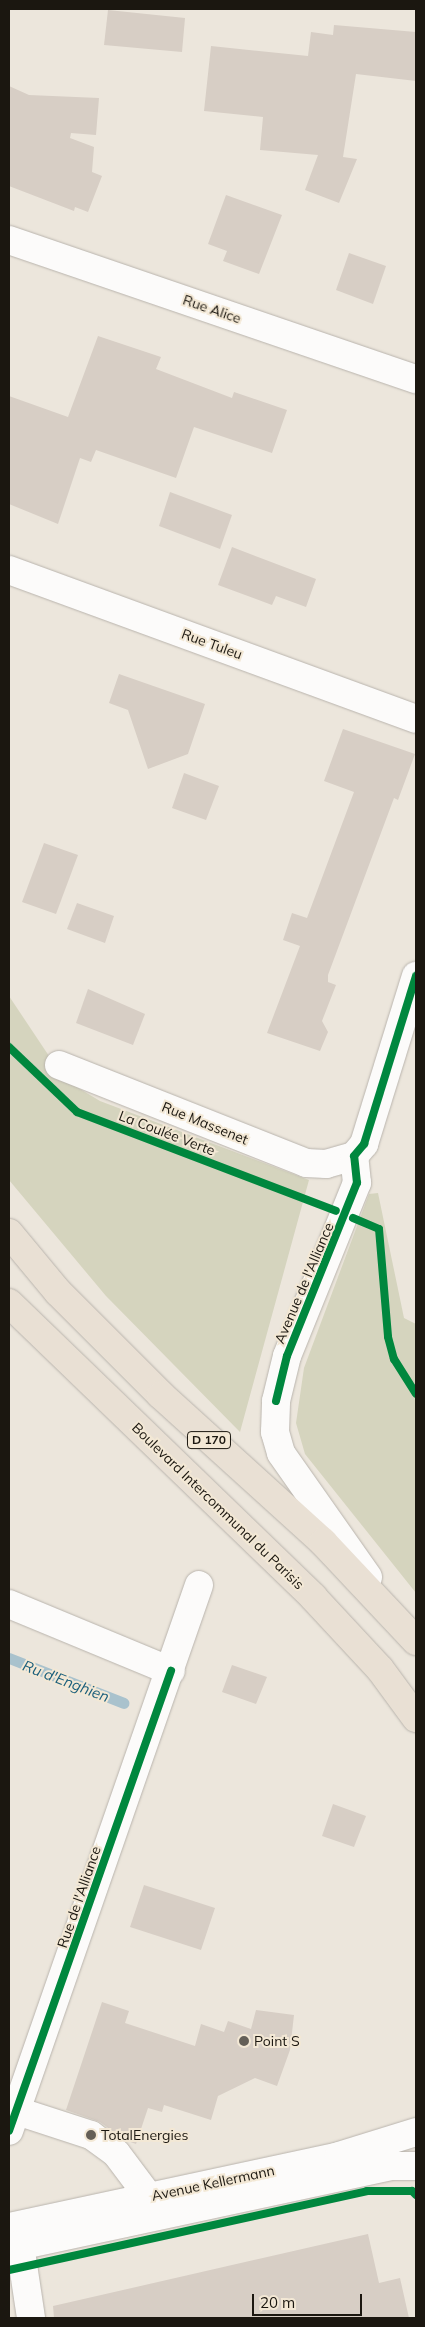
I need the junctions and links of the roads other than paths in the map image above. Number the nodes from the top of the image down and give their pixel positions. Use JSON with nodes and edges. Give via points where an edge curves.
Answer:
{"nodes":[{"id":1,"x":9,"y":240,"type":"edge"},
{"id":2,"x":416,"y":379,"type":"edge"},
{"id":3,"x":9,"y":570,"type":"edge"},
{"id":4,"x":416,"y":719,"type":"edge"},
{"id":5,"x":416,"y":976,"type":"edge"},
{"id":6,"x":59,"y":1065,"type":"dead end"},
{"id":7,"x":354,"y":1156,"type":"junction"},
{"id":8,"x":9,"y":1233,"type":"edge"},
{"id":9,"x":9,"y":1303,"type":"edge"},
{"id":10,"x":199,"y":1585,"type":"dead end"},
{"id":11,"x":9,"y":1604,"type":"edge"},
{"id":12,"x":394,"y":1616,"type":"junction"},
{"id":13,"x":416,"y":1640,"type":"edge"},
{"id":14,"x":171,"y":1671,"type":"junction"},
{"id":15,"x":416,"y":1718,"type":"edge"},
{"id":16,"x":13,"y":2121,"type":"edge"},
{"id":17,"x":416,"y":2132,"type":"edge"},
{"id":18,"x":416,"y":2166,"type":"edge"},
{"id":19,"x":148,"y":2197,"type":"junction"},
{"id":20,"x":13,"y":2240,"type":"edge"},
{"id":21,"x":31,"y":2318,"type":"edge"}],
"edges":[{"from":1,"to":2,"type":"street","name":"Rue Alice"},
{"from":3,"to":4,"type":"street","name":"Rue Tuleu"},
{"from":5,"to":7,"type":"street","via":[[364,1144]]},
{"from":6,"to":7,"type":"street","name":"Rue Massenet","via":[[306,1163],[326,1164]]},
{"from":7,"to":12,"type":"street","name":"Avenue de l'Alliance","via":[[357,1183],[287,1356],[276,1401],[275,1432],[281,1453]]},
{"from":8,"to":12,"type":"highway","number":"D 170","via":[[58,1292],[160,1395],[323,1542]]},
{"from":9,"to":15,"type":"highway","name":"Boulevard Intercommunal du Parisis","number":"D 170","via":[[313,1597],[380,1669]]},
{"from":10,"to":14,"type":"street","name":"Rue de l'Alliance"},
{"from":11,"to":14,"type":"street"},
{"from":12,"to":13,"type":"highway","number":"D 170"},
{"from":14,"to":16,"type":"street","name":"Rue de l'Alliance"},
{"from":16,"to":19,"type":"street","via":[[91,2135],[116,2153]]},
{"from":17,"to":19,"type":"street","name":"Avenue Kellermann","via":[[339,2156]]},
{"from":18,"to":20,"type":"street","name":"Avenue Kellermann","via":[[392,2166]]},
{"from":19,"to":20,"type":"street","name":"Avenue Kellermann"},
{"from":20,"to":21,"type":"street"}]}
